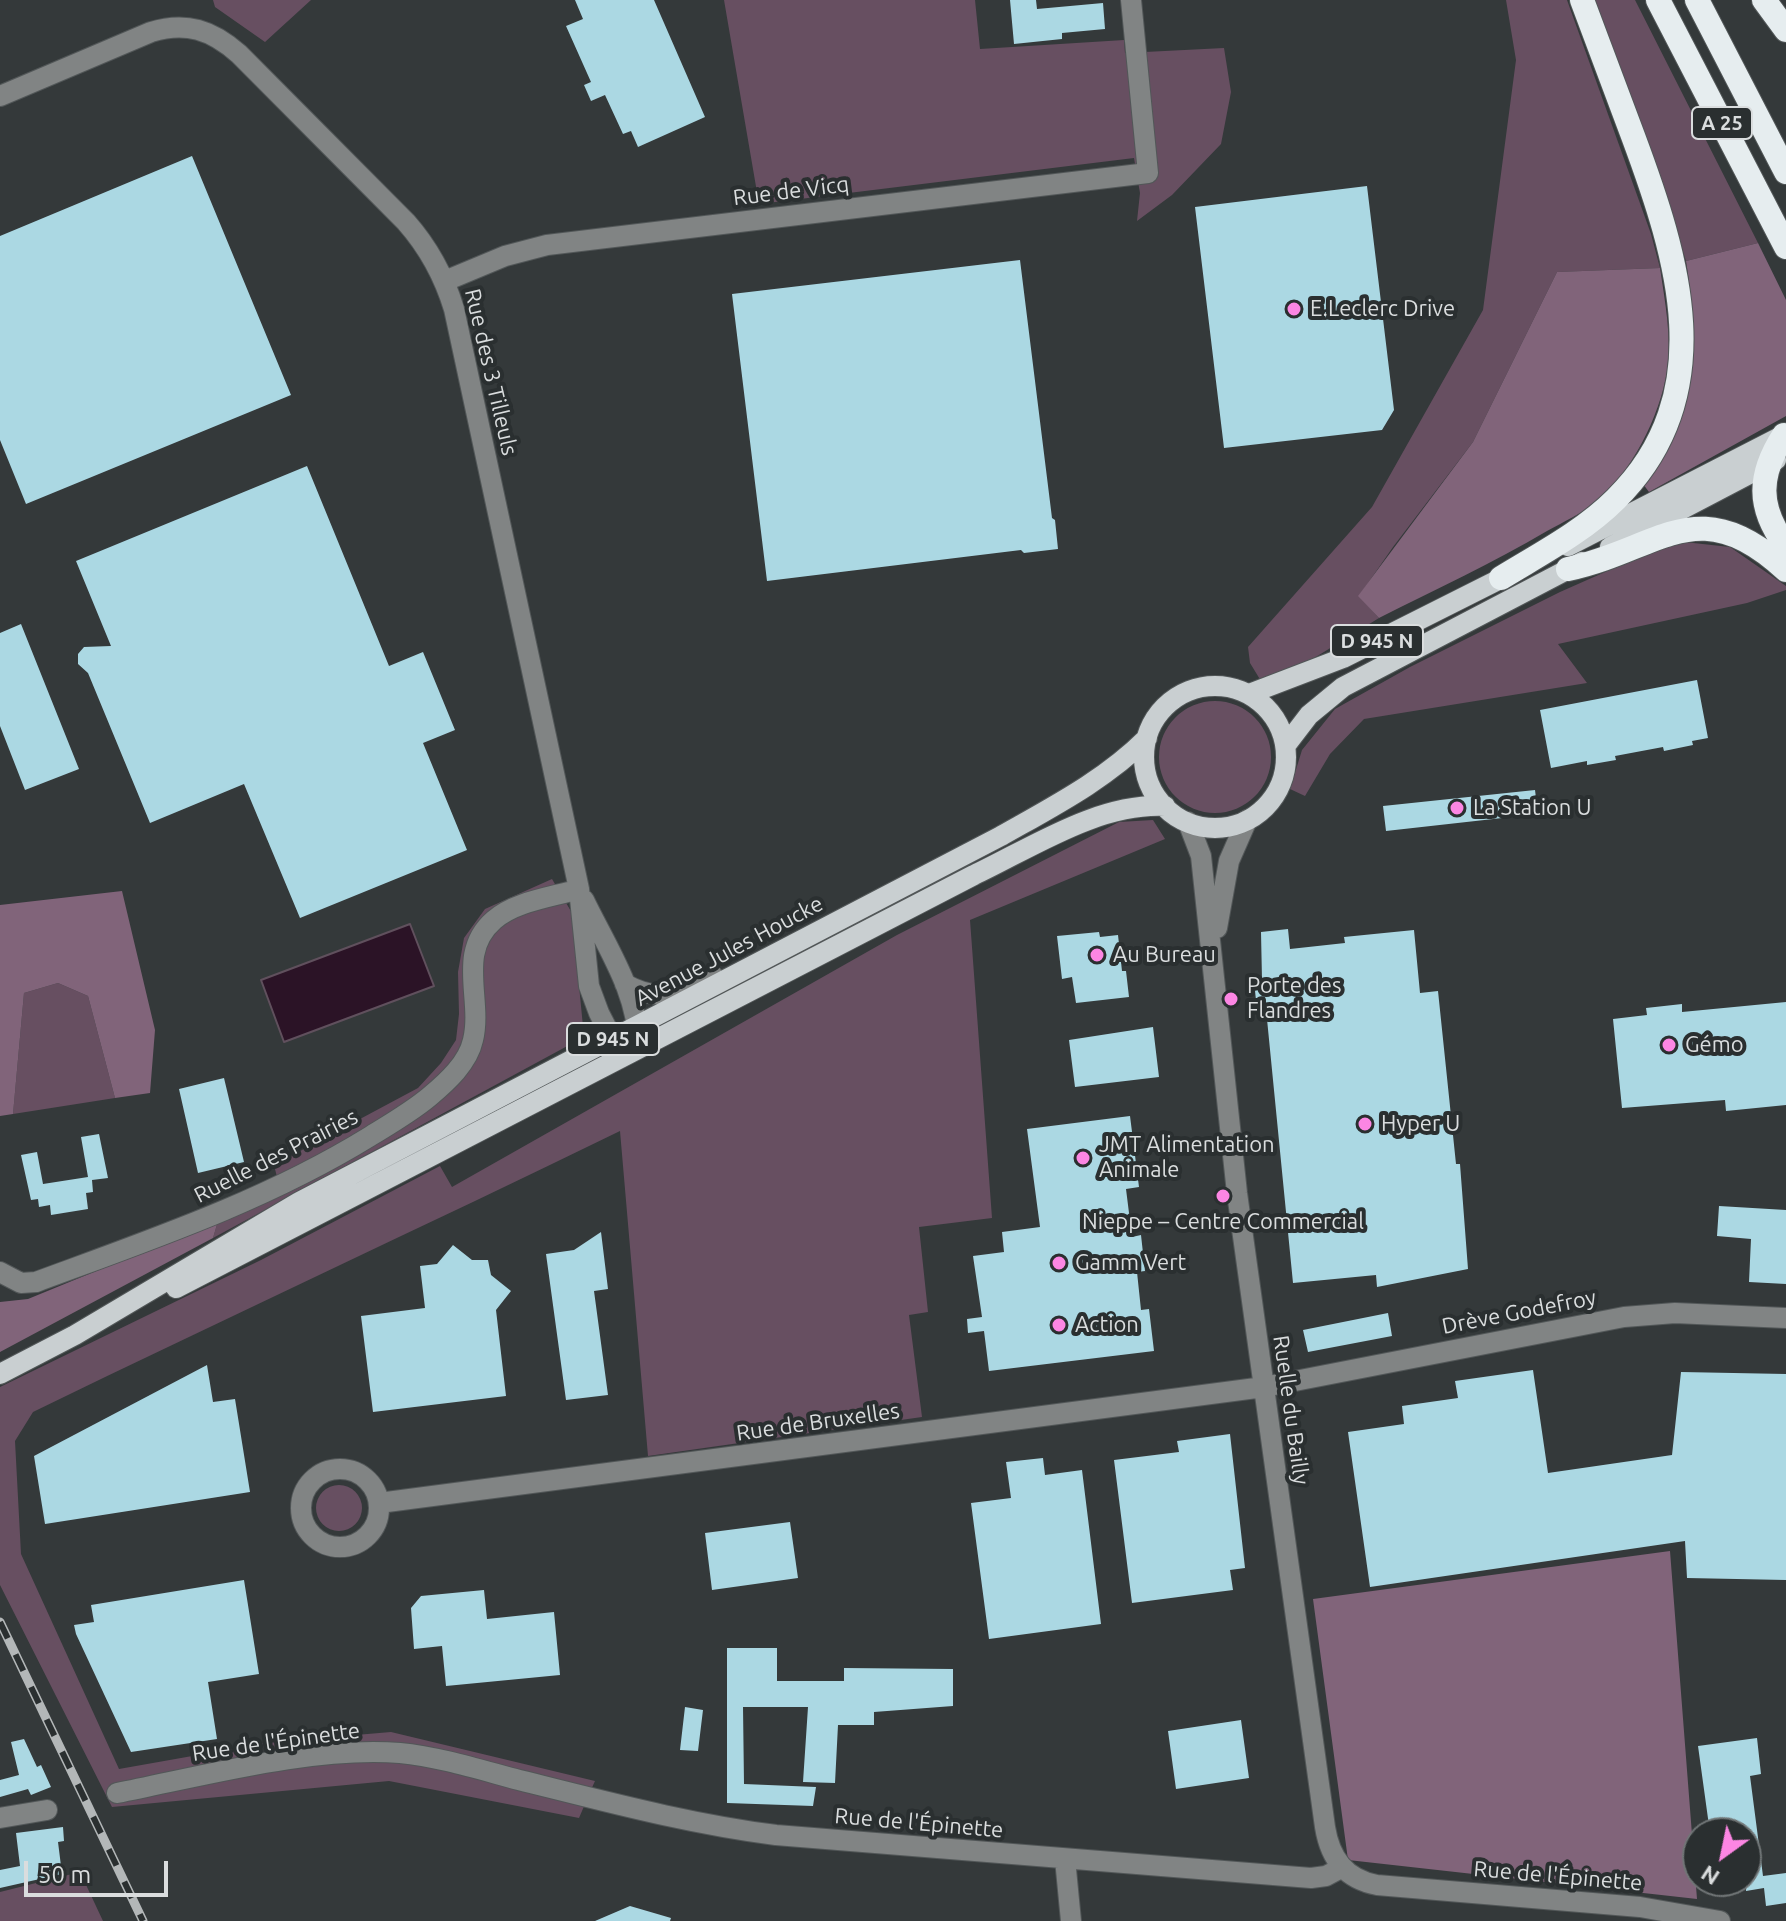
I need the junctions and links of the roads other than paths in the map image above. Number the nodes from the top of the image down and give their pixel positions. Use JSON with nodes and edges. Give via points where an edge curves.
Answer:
{"nodes":[{"id":1,"x":1131,"y":0,"type":"edge"},
{"id":2,"x":1582,"y":0,"type":"edge"},
{"id":3,"x":1658,"y":0,"type":"edge"},
{"id":4,"x":1697,"y":0,"type":"edge"},
{"id":5,"x":1764,"y":0,"type":"edge"},
{"id":6,"x":1786,"y":30,"type":"edge"},
{"id":7,"x":0,"y":96,"type":"edge"},
{"id":8,"x":1786,"y":172,"type":"edge"},
{"id":9,"x":1786,"y":247,"type":"edge"},
{"id":10,"x":445,"y":281,"type":"junction"},
{"id":11,"x":1781,"y":447,"type":"edge"},
{"id":12,"x":1786,"y":546,"type":"edge"},
{"id":13,"x":1568,"y":569,"type":"junction"},
{"id":14,"x":1786,"y":570,"type":"edge"},
{"id":15,"x":1501,"y":578,"type":"junction"},
{"id":16,"x":1249,"y":694,"type":"junction"},
{"id":17,"x":1147,"y":738,"type":"junction"},
{"id":18,"x":1286,"y":745,"type":"junction"},
{"id":19,"x":1165,"y":806,"type":"junction"},
{"id":20,"x":1247,"y":820,"type":"junction"},
{"id":21,"x":1188,"y":822,"type":"junction"},
{"id":22,"x":579,"y":889,"type":"junction"},
{"id":23,"x":777,"y":953,"type":"junction"},
{"id":24,"x":1214,"y":955,"type":"junction"},
{"id":25,"x":625,"y":984,"type":"junction"},
{"id":26,"x":637,"y":1026,"type":"junction"},
{"id":27,"x":624,"y":1048,"type":"junction"},
{"id":28,"x":0,"y":1272,"type":"edge"},
{"id":29,"x":1786,"y":1318,"type":"edge"},
{"id":30,"x":0,"y":1374,"type":"edge"},
{"id":31,"x":1264,"y":1387,"type":"junction"},
{"id":32,"x":379,"y":1503,"type":"dead end"},
{"id":33,"x":117,"y":1793,"type":"dead end"},
{"id":34,"x":47,"y":1810,"type":"dead end"},
{"id":35,"x":0,"y":1818,"type":"edge"},
{"id":36,"x":1065,"y":1859,"type":"junction"},
{"id":37,"x":1341,"y":1868,"type":"junction"},
{"id":38,"x":1071,"y":1921,"type":"edge"},
{"id":39,"x":1720,"y":1921,"type":"edge"}],
"edges":[{"from":1,"to":10,"type":"street","name":"Rue de Vicq","via":[[1148,173],[547,245]]},
{"from":2,"to":15,"type":"highway","via":[[1668,238],[1682,307],[1681,358],[1663,429],[1627,488],[1591,521]]},
{"from":3,"to":9,"type":"highway","number":"A 25"},
{"from":4,"to":8,"type":"highway","number":"A 25"},
{"from":5,"to":6,"type":"highway"},
{"from":7,"to":10,"type":"street","name":"Rue des 3 Tilleuls","via":[[151,32],[187,26],[210,33],[239,54],[406,222]]},
{"from":10,"to":22,"type":"street","name":"Rue des 3 Tilleuls"},
{"from":11,"to":12,"type":"highway","via":[[1764,485],[1771,524]]},
{"from":11,"to":13,"type":"main road","number":"D 945 N"},
{"from":11,"to":15,"type":"main road","number":"D 945 N"},
{"from":13,"to":14,"type":"highway","via":[[1671,532],[1697,528],[1737,536]]},
{"from":13,"to":18,"type":"main road","number":"D 945 N","via":[[1343,687],[1309,715]]},
{"from":15,"to":16,"type":"main road","number":"D 945 N","via":[[1343,658]]},
{"from":16,"to":17,"type":"main road","via":[[1218,686],[1187,691],[1162,710]]},
{"from":16,"to":18,"type":"main road","via":[[1273,716]]},
{"from":17,"to":19,"type":"main road","via":[[1147,775]]},
{"from":17,"to":23,"type":"main road","name":"Avenue Jules Houcke","number":"D 945 N","via":[[1121,763],[1057,804]]},
{"from":18,"to":20,"type":"main road","via":[[1277,793]]},
{"from":19,"to":21,"type":"main road"},
{"from":19,"to":27,"type":"main road","name":"Avenue Jules Houcke","number":"D 945 N","via":[[1126,808],[1074,827]]},
{"from":20,"to":21,"type":"main road","via":[[1213,828]]},
{"from":20,"to":24,"type":"street","name":"Ruelle du Bailly","via":[[1226,873]]},
{"from":21,"to":24,"type":"street","name":"Ruelle du Bailly","via":[[1201,856]]},
{"from":22,"to":25,"type":"street","name":"Rue des 3 Tilleuls"},
{"from":22,"to":27,"type":"street","name":"Rue des 3 Tilleuls","via":[[589,986]]},
{"from":22,"to":28,"type":"street","name":"Ruelle des Prairies","via":[[514,908],[481,935],[472,964],[471,1047],[453,1075],[405,1115],[306,1172],[197,1222],[36,1282],[21,1283]]},
{"from":23,"to":25,"type":"street","via":[[667,995],[648,995]]},
{"from":23,"to":26,"type":"main road","name":"Avenue Jules Houcke","number":"D 945 N"},
{"from":24,"to":31,"type":"street","name":"Ruelle du Bailly","via":[[1237,1193]]},
{"from":25,"to":26,"type":"street","name":"Rue des 3 Tilleuls"},
{"from":26,"to":27,"type":"street","name":"Rue des 3 Tilleuls"},
{"from":27,"to":30,"type":"main road","name":"Avenue Jules Houcke","number":"D 945 N","via":[[159,1296]]},
{"from":29,"to":31,"type":"street","name":"Drève Godefroy","via":[[1675,1313],[1624,1317]]},
{"from":31,"to":32,"type":"street","name":"Rue de Bruxelles"},
{"from":31,"to":37,"type":"street","name":"Ruelle du Bailly","via":[[1327,1836]]},
{"from":33,"to":36,"type":"street","name":"Rue de l'Épinette","via":[[324,1756],[405,1754],[753,1832]]},
{"from":34,"to":35,"type":"street"},
{"from":36,"to":37,"type":"street","name":"Rue de l'Épinette","via":[[1311,1878]]},
{"from":36,"to":38,"type":"street"},
{"from":37,"to":39,"type":"street","name":"Rue de l'Épinette","via":[[1357,1880],[1377,1885],[1640,1907]]}]}
